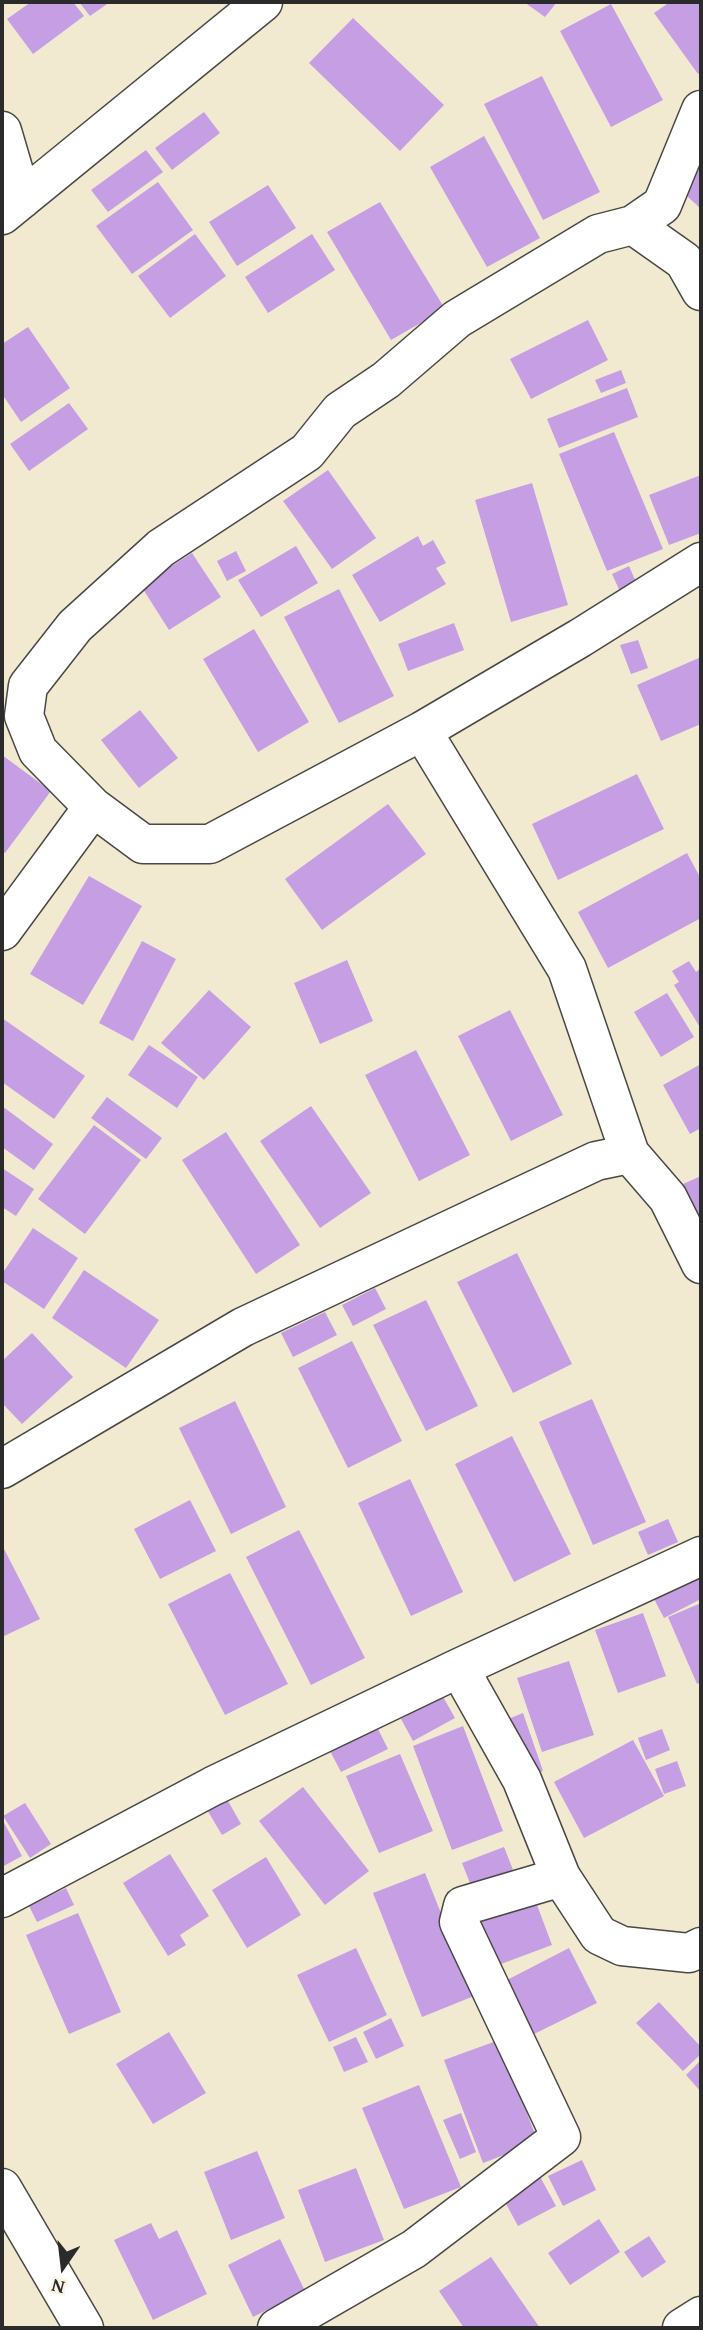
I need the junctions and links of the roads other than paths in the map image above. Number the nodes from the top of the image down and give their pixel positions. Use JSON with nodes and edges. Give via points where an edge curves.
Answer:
{"nodes":[{"id":1,"x":263,"y":2,"type":"edge"},
{"id":2,"x":701,"y":110,"type":"edge"},
{"id":3,"x":2,"y":131,"type":"edge"},
{"id":4,"x":12,"y":207,"type":"edge"},
{"id":5,"x":633,"y":225,"type":"junction"},
{"id":6,"x":701,"y":291,"type":"edge"},
{"id":7,"x":701,"y":562,"type":"edge"},
{"id":8,"x":422,"y":731,"type":"junction"},
{"id":9,"x":93,"y":807,"type":"junction"},
{"id":10,"x":2,"y":931,"type":"edge"},
{"id":11,"x":630,"y":1154,"type":"junction"},
{"id":12,"x":701,"y":1264,"type":"edge"},
{"id":13,"x":2,"y":1469,"type":"edge"},
{"id":14,"x":701,"y":1556,"type":"edge"},
{"id":15,"x":459,"y":1668,"type":"junction"},
{"id":16,"x":561,"y":1877,"type":"junction"},
{"id":17,"x":2,"y":1898,"type":"edge"},
{"id":18,"x":701,"y":1947,"type":"edge"},
{"id":19,"x":2,"y":2188,"type":"edge"},
{"id":20,"x":701,"y":2316,"type":"edge"},
{"id":21,"x":84,"y":2328,"type":"edge"},
{"id":22,"x":277,"y":2328,"type":"edge"},
{"id":23,"x":682,"y":2328,"type":"edge"}],
"edges":[{"from":1,"to":4,"type":"street"},
{"from":2,"to":5,"type":"street","via":[[662,205]]},
{"from":3,"to":4,"type":"street"},
{"from":5,"to":6,"type":"street","via":[[684,261]]},
{"from":5,"to":9,"type":"street","via":[[598,234],[457,320],[386,380],[340,411],[307,452],[161,548],[75,626],[28,685],[24,716],[38,751]]},
{"from":7,"to":8,"type":"street"},
{"from":8,"to":9,"type":"street","via":[[210,844],[143,845]]},
{"from":8,"to":11,"type":"street","via":[[567,969]]},
{"from":9,"to":10,"type":"street"},
{"from":11,"to":12,"type":"street","via":[[668,1198]]},
{"from":11,"to":13,"type":"street","via":[[596,1161],[243,1328]]},
{"from":14,"to":15,"type":"street"},
{"from":15,"to":16,"type":"street","via":[[522,1780]]},
{"from":15,"to":17,"type":"street","via":[[213,1786]]},
{"from":16,"to":18,"type":"street","via":[[599,1935],[622,1946],[689,1953]]},
{"from":16,"to":22,"type":"street","via":[[463,1906],[459,1922],[561,2137],[414,2249]]},
{"from":19,"to":21,"type":"street"},
{"from":20,"to":23,"type":"street"}]}
